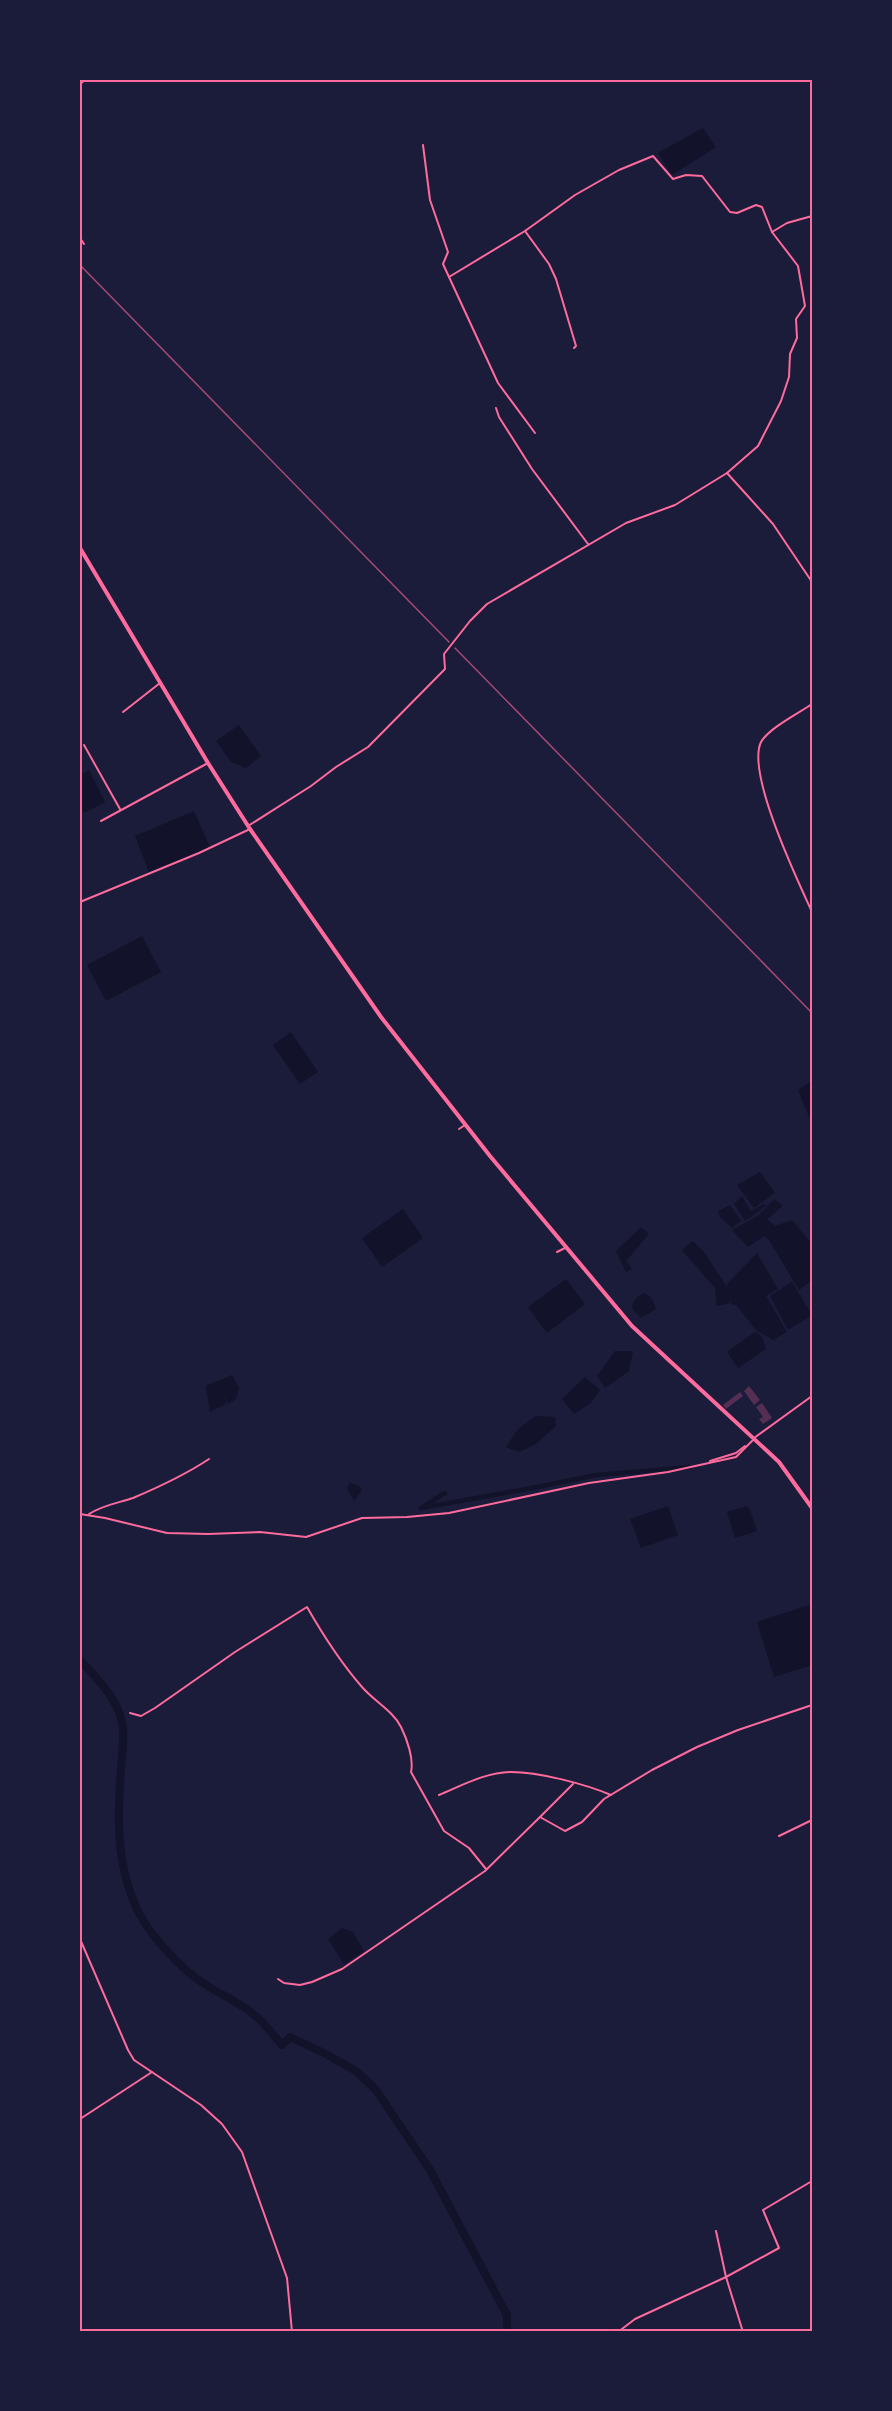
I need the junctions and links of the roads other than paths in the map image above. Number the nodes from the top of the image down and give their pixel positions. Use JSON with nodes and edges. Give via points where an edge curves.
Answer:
{"nodes":[{"id":1,"x":85,"y":80,"type":"edge"},
{"id":2,"x":80,"y":84,"type":"edge"},
{"id":3,"x":423,"y":145,"type":"dead end"},
{"id":4,"x":813,"y":216,"type":"edge"},
{"id":5,"x":525,"y":231,"type":"junction"},
{"id":6,"x":772,"y":232,"type":"junction"},
{"id":7,"x":80,"y":238,"type":"edge"},
{"id":8,"x":84,"y":244,"type":"dead end"},
{"id":9,"x":449,"y":277,"type":"junction"},
{"id":10,"x":574,"y":348,"type":"dead end"},
{"id":11,"x":496,"y":408,"type":"dead end"},
{"id":12,"x":535,"y":433,"type":"dead end"},
{"id":13,"x":727,"y":473,"type":"junction"},
{"id":14,"x":588,"y":545,"type":"junction"},
{"id":15,"x":80,"y":548,"type":"edge"},
{"id":16,"x":813,"y":582,"type":"edge"},
{"id":17,"x":160,"y":683,"type":"junction"},
{"id":18,"x":813,"y":704,"type":"edge"},
{"id":19,"x":123,"y":712,"type":"dead end"},
{"id":20,"x":84,"y":745,"type":"dead end"},
{"id":21,"x":208,"y":763,"type":"junction"},
{"id":22,"x":120,"y":809,"type":"junction"},
{"id":23,"x":101,"y":821,"type":"dead end"},
{"id":24,"x":249,"y":827,"type":"junction"},
{"id":25,"x":80,"y":902,"type":"edge"},
{"id":26,"x":813,"y":912,"type":"edge"},
{"id":27,"x":465,"y":1125,"type":"junction"},
{"id":28,"x":459,"y":1129,"type":"dead end"},
{"id":29,"x":565,"y":1248,"type":"junction"},
{"id":30,"x":557,"y":1252,"type":"dead end"},
{"id":31,"x":813,"y":1396,"type":"edge"},
{"id":32,"x":754,"y":1439,"type":"junction"},
{"id":33,"x":209,"y":1460,"type":"dead end"},
{"id":34,"x":694,"y":1466,"type":"dead end"},
{"id":35,"x":813,"y":1508,"type":"edge"},
{"id":36,"x":80,"y":1514,"type":"edge"},
{"id":37,"x":89,"y":1515,"type":"junction"},
{"id":38,"x":813,"y":1705,"type":"edge"},
{"id":39,"x":130,"y":1713,"type":"dead end"},
{"id":40,"x":573,"y":1784,"type":"junction"},
{"id":41,"x":439,"y":1795,"type":"dead end"},
{"id":42,"x":610,"y":1796,"type":"junction"},
{"id":43,"x":540,"y":1817,"type":"junction"},
{"id":44,"x":813,"y":1820,"type":"edge"},
{"id":45,"x":779,"y":1836,"type":"dead end"},
{"id":46,"x":486,"y":1869,"type":"junction"},
{"id":47,"x":80,"y":1939,"type":"edge"},
{"id":48,"x":278,"y":1978,"type":"dead end"},
{"id":49,"x":152,"y":2072,"type":"junction"},
{"id":50,"x":80,"y":2119,"type":"edge"},
{"id":51,"x":813,"y":2181,"type":"edge"},
{"id":52,"x":716,"y":2231,"type":"dead end"},
{"id":53,"x":726,"y":2277,"type":"junction"},
{"id":54,"x":292,"y":2331,"type":"edge"},
{"id":55,"x":618,"y":2331,"type":"edge"},
{"id":56,"x":743,"y":2331,"type":"edge"}],
"edges":[{"from":1,"to":2,"type":"street"},
{"from":3,"to":9,"type":"street","via":[[430,200],[448,252],[443,264]]},
{"from":4,"to":6,"type":"street"},
{"from":5,"to":6,"type":"street","via":[[575,195],[653,156],[673,179],[702,176],[730,213],[756,204],[762,207]]},
{"from":5,"to":9,"type":"street"},
{"from":5,"to":10,"type":"street","via":[[556,279]]},
{"from":6,"to":13,"type":"street","via":[[798,266],[805,306],[796,319],[796,338],[782,401],[758,446]]},
{"from":7,"to":8,"type":"street"},
{"from":9,"to":12,"type":"street","via":[[498,383]]},
{"from":11,"to":14,"type":"street","via":[[532,469]]},
{"from":13,"to":14,"type":"street","via":[[675,505],[626,523]]},
{"from":13,"to":16,"type":"street","via":[[773,524]]},
{"from":14,"to":24,"type":"street","via":[[488,604],[444,654],[445,669],[368,747]]},
{"from":15,"to":17,"type":"main road"},
{"from":17,"to":19,"type":"street"},
{"from":17,"to":21,"type":"main road"},
{"from":18,"to":26,"type":"street","via":[[780,724],[761,742],[759,756],[777,835]]},
{"from":20,"to":22,"type":"street"},
{"from":21,"to":22,"type":"street"},
{"from":21,"to":24,"type":"main road"},
{"from":22,"to":23,"type":"street"},
{"from":24,"to":25,"type":"street","via":[[199,853]]},
{"from":24,"to":27,"type":"main road","via":[[381,1017]]},
{"from":27,"to":28,"type":"street"},
{"from":27,"to":29,"type":"main road"},
{"from":29,"to":30,"type":"street"},
{"from":29,"to":32,"type":"main road","via":[[632,1326]]},
{"from":31,"to":32,"type":"street"},
{"from":32,"to":34,"type":"street","via":[[736,1453]]},
{"from":32,"to":35,"type":"main road","via":[[778,1462]]},
{"from":32,"to":37,"type":"street","via":[[736,1457],[710,1463],[589,1483],[449,1513],[362,1518],[306,1537],[260,1532],[167,1533]]},
{"from":33,"to":37,"type":"street"},
{"from":36,"to":37,"type":"street"},
{"from":38,"to":42,"type":"street","via":[[697,1747]]},
{"from":39,"to":46,"type":"street","via":[[141,1716],[307,1606],[361,1686],[401,1727],[413,1765],[411,1772],[444,1831],[469,1848]]},
{"from":40,"to":41,"type":"street","via":[[510,1772],[477,1779]]},
{"from":40,"to":42,"type":"street","via":[[586,1785]]},
{"from":40,"to":43,"type":"street"},
{"from":42,"to":43,"type":"street","via":[[582,1822],[565,1831]]},
{"from":43,"to":46,"type":"street"},
{"from":44,"to":45,"type":"street"},
{"from":46,"to":48,"type":"street","via":[[342,1969],[300,1985]]},
{"from":47,"to":49,"type":"street","via":[[128,2050],[134,2060]]},
{"from":49,"to":50,"type":"street"},
{"from":49,"to":54,"type":"street","via":[[201,2105],[222,2124],[242,2152],[287,2278]]},
{"from":51,"to":53,"type":"street","via":[[763,2210],[778,2248]]},
{"from":52,"to":53,"type":"street"},
{"from":53,"to":55,"type":"street","via":[[660,2306]]},
{"from":53,"to":56,"type":"street"}]}
